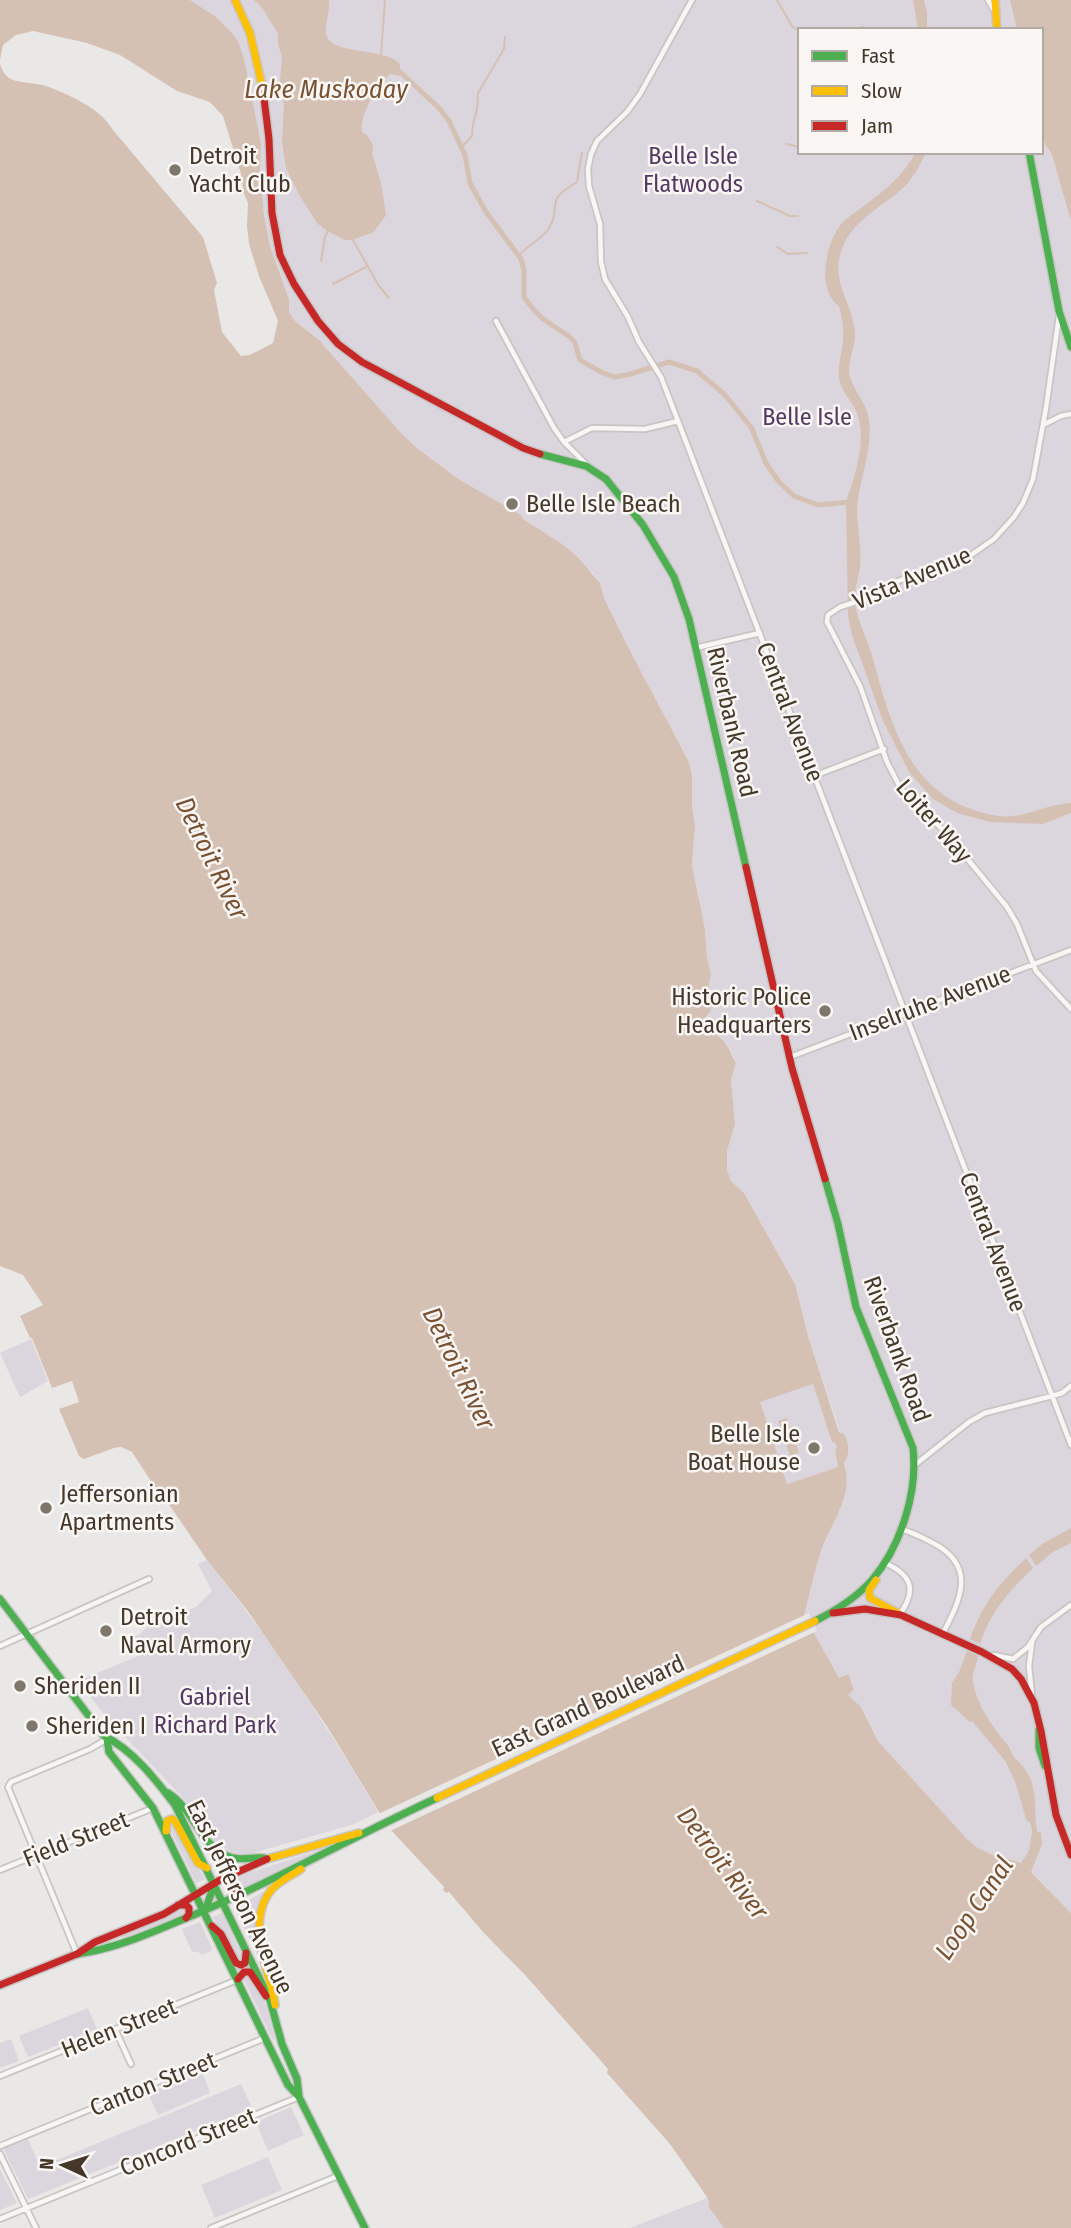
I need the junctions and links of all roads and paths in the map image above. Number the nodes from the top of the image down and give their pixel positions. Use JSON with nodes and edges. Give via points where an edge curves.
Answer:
{"nodes":[{"id":1,"x":235,"y":0,"type":"edge"},
{"id":2,"x":692,"y":0,"type":"edge"},
{"id":3,"x":988,"y":0,"type":"edge"},
{"id":4,"x":995,"y":0,"type":"edge"},
{"id":5,"x":996,"y":14,"type":"junction"},
{"id":6,"x":997,"y":28,"type":"edge"},
{"id":7,"x":1029,"y":154,"type":"edge"},
{"id":8,"x":1059,"y":312,"type":"junction"},
{"id":9,"x":496,"y":321,"type":"dead end"},
{"id":10,"x":1071,"y":347,"type":"edge"},
{"id":11,"x":1071,"y":414,"type":"edge"},
{"id":12,"x":678,"y":421,"type":"junction"},
{"id":13,"x":1043,"y":425,"type":"junction"},
{"id":14,"x":564,"y":442,"type":"junction"},
{"id":15,"x":589,"y":467,"type":"junction"},
{"id":16,"x":828,"y":615,"type":"joint"},
{"id":17,"x":760,"y":633,"type":"junction"},
{"id":18,"x":695,"y":648,"type":"junction"},
{"id":19,"x":884,"y":749,"type":"junction"},
{"id":20,"x":814,"y":776,"type":"junction"},
{"id":21,"x":1071,"y":950,"type":"edge"},
{"id":22,"x":1033,"y":964,"type":"junction"},
{"id":23,"x":1071,"y":1009,"type":"edge"},
{"id":24,"x":905,"y":1013,"type":"junction"},
{"id":25,"x":790,"y":1057,"type":"junction"},
{"id":26,"x":1071,"y":1386,"type":"edge"},
{"id":27,"x":1052,"y":1396,"type":"junction"},
{"id":28,"x":1071,"y":1445,"type":"edge"},
{"id":29,"x":916,"y":1464,"type":"junction"},
{"id":30,"x":900,"y":1528,"type":"junction"},
{"id":31,"x":885,"y":1563,"type":"junction"},
{"id":32,"x":149,"y":1579,"type":"dead end"},
{"id":33,"x":0,"y":1599,"type":"edge"},
{"id":34,"x":1071,"y":1605,"type":"edge"},
{"id":35,"x":1071,"y":1611,"type":"edge"},
{"id":36,"x":1062,"y":1612,"type":"junction"},
{"id":37,"x":830,"y":1614,"type":"junction"},
{"id":38,"x":900,"y":1614,"type":"junction"},
{"id":39,"x":943,"y":1633,"type":"junction"},
{"id":40,"x":27,"y":1634,"type":"junction"},
{"id":41,"x":1034,"y":1636,"type":"junction"},
{"id":42,"x":0,"y":1646,"type":"edge"},
{"id":43,"x":980,"y":1651,"type":"junction"},
{"id":44,"x":1034,"y":1704,"type":"junction"},
{"id":45,"x":107,"y":1739,"type":"junction"},
{"id":46,"x":164,"y":1790,"type":"junction"},
{"id":47,"x":153,"y":1808,"type":"junction"},
{"id":48,"x":166,"y":1833,"type":"junction"},
{"id":49,"x":361,"y":1833,"type":"junction"},
{"id":50,"x":334,"y":1850,"type":"junction"},
{"id":51,"x":1071,"y":1855,"type":"edge"},
{"id":52,"x":36,"y":1856,"type":"junction"},
{"id":53,"x":266,"y":1859,"type":"junction"},
{"id":54,"x":207,"y":1868,"type":"junction"},
{"id":55,"x":0,"y":1870,"type":"edge"},
{"id":56,"x":234,"y":1873,"type":"junction"},
{"id":57,"x":215,"y":1883,"type":"junction"},
{"id":58,"x":242,"y":1893,"type":"junction"},
{"id":59,"x":196,"y":1894,"type":"junction"},
{"id":60,"x":224,"y":1903,"type":"junction"},
{"id":61,"x":175,"y":1906,"type":"junction"},
{"id":62,"x":205,"y":1911,"type":"junction"},
{"id":63,"x":181,"y":1920,"type":"junction"},
{"id":64,"x":211,"y":1925,"type":"junction"},
{"id":65,"x":119,"y":1932,"type":"junction"},
{"id":66,"x":128,"y":1942,"type":"junction"},
{"id":67,"x":246,"y":1947,"type":"junction"},
{"id":68,"x":77,"y":1954,"type":"junction"},
{"id":69,"x":238,"y":1979,"type":"junction"},
{"id":70,"x":0,"y":1985,"type":"edge"},
{"id":71,"x":270,"y":2000,"type":"junction"},
{"id":72,"x":278,"y":2028,"type":"junction"},
{"id":73,"x":115,"y":2029,"type":"junction"},
{"id":74,"x":266,"y":2038,"type":"junction"},
{"id":75,"x":131,"y":2064,"type":"dead end"},
{"id":76,"x":0,"y":2077,"type":"edge"},
{"id":77,"x":299,"y":2096,"type":"junction"},
{"id":78,"x":0,"y":2146,"type":"edge"},
{"id":79,"x":0,"y":2154,"type":"edge"},
{"id":80,"x":339,"y":2175,"type":"junction"},
{"id":81,"x":26,"y":2208,"type":"junction"},
{"id":82,"x":0,"y":2218,"type":"edge"},
{"id":83,"x":36,"y":2228,"type":"edge"},
{"id":84,"x":211,"y":2228,"type":"edge"},
{"id":85,"x":365,"y":2228,"type":"edge"}],
"edges":[{"from":1,"to":15,"type":"street","name":"Riverbank Road","via":[[250,34],[266,117],[278,248],[312,312],[341,346],[362,362],[526,450]]},
{"from":2,"to":12,"type":"street","name":"Central Avenue","via":[[640,94],[597,141],[588,169],[600,224],[603,272],[661,377]]},
{"from":3,"to":5,"type":"street"},
{"from":4,"to":5,"type":"street"},
{"from":5,"to":6,"type":"street"},
{"from":7,"to":8,"type":"street"},
{"from":8,"to":10,"type":"street"},
{"from":8,"to":13,"type":"street","name":"Vista Avenue"},
{"from":9,"to":14,"type":"street"},
{"from":11,"to":13,"type":"street"},
{"from":12,"to":14,"type":"street","via":[[642,429],[592,428]]},
{"from":12,"to":17,"type":"street","name":"Central Avenue"},
{"from":13,"to":16,"type":"street","name":"Vista Avenue","via":[[1031,487],[998,536],[964,559],[898,581]]},
{"from":14,"to":15,"type":"street"},
{"from":15,"to":18,"type":"street","name":"Riverbank Road","via":[[617,490],[657,548],[679,589]]},
{"from":16,"to":19,"type":"street","name":"Loiter Way","via":[[830,629],[860,686]]},
{"from":17,"to":18,"type":"street"},
{"from":17,"to":20,"type":"street","name":"Central Avenue"},
{"from":18,"to":25,"type":"street","name":"Riverbank Road"},
{"from":19,"to":20,"type":"street"},
{"from":19,"to":22,"type":"street","name":"Loiter Way","via":[[901,789],[947,834],[1007,907]]},
{"from":20,"to":24,"type":"street","name":"Central Avenue"},
{"from":21,"to":22,"type":"street","name":"Inselruhe Avenue"},
{"from":22,"to":23,"type":"street","name":"Loiter Way"},
{"from":22,"to":24,"type":"street","name":"Inselruhe Avenue"},
{"from":24,"to":25,"type":"street","name":"Inselruhe Avenue"},
{"from":24,"to":27,"type":"street","name":"Central Avenue"},
{"from":25,"to":29,"type":"street","name":"Riverbank Road","via":[[838,1224],[856,1307]]},
{"from":26,"to":27,"type":"street"},
{"from":27,"to":28,"type":"street","name":"Central Avenue"},
{"from":27,"to":29,"type":"street","via":[[985,1413]]},
{"from":29,"to":30,"type":"street","name":"Riverbank Road"},
{"from":30,"to":31,"type":"street","name":"Riverbank Road"},
{"from":30,"to":39,"type":"street","via":[[944,1549],[960,1567],[961,1587]]},
{"from":31,"to":37,"type":"street","name":"Riverbank Road","via":[[860,1592]]},
{"from":31,"to":38,"type":"street","via":[[909,1581],[909,1597]]},
{"from":31,"to":38,"type":"street","via":[[869,1595]]},
{"from":32,"to":40,"type":"street"},
{"from":33,"to":40,"type":"street","name":"East Jefferson Avenue"},
{"from":34,"to":36,"type":"street"},
{"from":35,"to":36,"type":"street"},
{"from":36,"to":41,"type":"street"},
{"from":37,"to":38,"type":"street","via":[[869,1608]]},
{"from":37,"to":49,"type":"street","name":"East Grand Boulevard"},
{"from":38,"to":39,"type":"street"},
{"from":39,"to":43,"type":"street"},
{"from":40,"to":42,"type":"street"},
{"from":40,"to":45,"type":"street","name":"East Jefferson Avenue"},
{"from":41,"to":43,"type":"street","via":[[1013,1659]]},
{"from":41,"to":44,"type":"street","via":[[1028,1666]]},
{"from":43,"to":44,"type":"street","via":[[1015,1672]]},
{"from":44,"to":51,"type":"street","via":[[1041,1760]]},
{"from":45,"to":46,"type":"street","name":"East Jefferson Avenue","via":[[118,1743]]},
{"from":45,"to":47,"type":"street","name":"East Jefferson Avenue","via":[[109,1752]]},
{"from":45,"to":52,"type":"street","via":[[8,1785]]},
{"from":46,"to":53,"type":"street","via":[[181,1801],[218,1851],[235,1858]]},
{"from":46,"to":54,"type":"street","name":"East Jefferson Avenue"},
{"from":47,"to":48,"type":"street","name":"East Jefferson Avenue"},
{"from":47,"to":52,"type":"street","name":"Field Street"},
{"from":48,"to":54,"type":"street","via":[[166,1821],[176,1821],[198,1863]]},
{"from":48,"to":59,"type":"street","name":"East Jefferson Avenue"},
{"from":49,"to":50,"type":"street","name":"East Grand Boulevard"},
{"from":49,"to":53,"type":"street","name":"East Grand Boulevard"},
{"from":50,"to":58,"type":"street","name":"East Grand Boulevard"},
{"from":50,"to":72,"type":"street","via":[[279,1882],[260,1910],[259,1933]]},
{"from":52,"to":55,"type":"street","name":"Field Street"},
{"from":52,"to":68,"type":"street"},
{"from":53,"to":56,"type":"street","name":"East Grand Boulevard"},
{"from":54,"to":57,"type":"street","name":"East Jefferson Avenue"},
{"from":56,"to":57,"type":"street","name":"East Grand Boulevard"},
{"from":56,"to":58,"type":"street","via":[[230,1888]]},
{"from":57,"to":59,"type":"street","name":"East Grand Boulevard"},
{"from":57,"to":60,"type":"street","name":"East Jefferson Avenue"},
{"from":57,"to":62,"type":"street"},
{"from":58,"to":60,"type":"street","name":"East Grand Boulevard"},
{"from":59,"to":61,"type":"street","name":"East Grand Boulevard"},
{"from":59,"to":62,"type":"street","name":"East Jefferson Avenue"},
{"from":60,"to":62,"type":"street","name":"East Grand Boulevard"},
{"from":60,"to":67,"type":"street","name":"East Jefferson Avenue"},
{"from":61,"to":63,"type":"street","via":[[189,1908],[188,1916]]},
{"from":61,"to":65,"type":"street","name":"East Grand Boulevard"},
{"from":62,"to":63,"type":"street","name":"East Grand Boulevard"},
{"from":62,"to":64,"type":"street","name":"East Jefferson Avenue"},
{"from":63,"to":66,"type":"street","name":"East Grand Boulevard"},
{"from":64,"to":67,"type":"street","via":[[238,1965],[246,1961]]},
{"from":64,"to":69,"type":"street","name":"East Jefferson Avenue"},
{"from":65,"to":66,"type":"street","via":[[116,1942]]},
{"from":65,"to":68,"type":"street","name":"East Grand Boulevard"},
{"from":66,"to":68,"type":"street","name":"East Grand Boulevard"},
{"from":67,"to":71,"type":"street","name":"East Jefferson Avenue"},
{"from":68,"to":70,"type":"street","name":"East Grand Boulevard"},
{"from":69,"to":71,"type":"street","via":[[250,1972]]},
{"from":69,"to":73,"type":"street","name":"Helen Street"},
{"from":69,"to":74,"type":"street","name":"East Jefferson Avenue"},
{"from":71,"to":72,"type":"street","name":"East Jefferson Avenue"},
{"from":72,"to":77,"type":"street","name":"East Jefferson Avenue"},
{"from":73,"to":75,"type":"street"},
{"from":73,"to":76,"type":"street","name":"Helen Street"},
{"from":74,"to":77,"type":"street","name":"East Jefferson Avenue","via":[[288,2085]]},
{"from":74,"to":78,"type":"street","name":"Canton Street"},
{"from":77,"to":80,"type":"street","name":"East Jefferson Avenue"},
{"from":77,"to":81,"type":"street","name":"Concord Street"},
{"from":79,"to":81,"type":"street"},
{"from":80,"to":84,"type":"street"},
{"from":80,"to":85,"type":"street","name":"East Jefferson Avenue"},
{"from":81,"to":82,"type":"street","name":"Concord Street"},
{"from":81,"to":83,"type":"street"}]}
